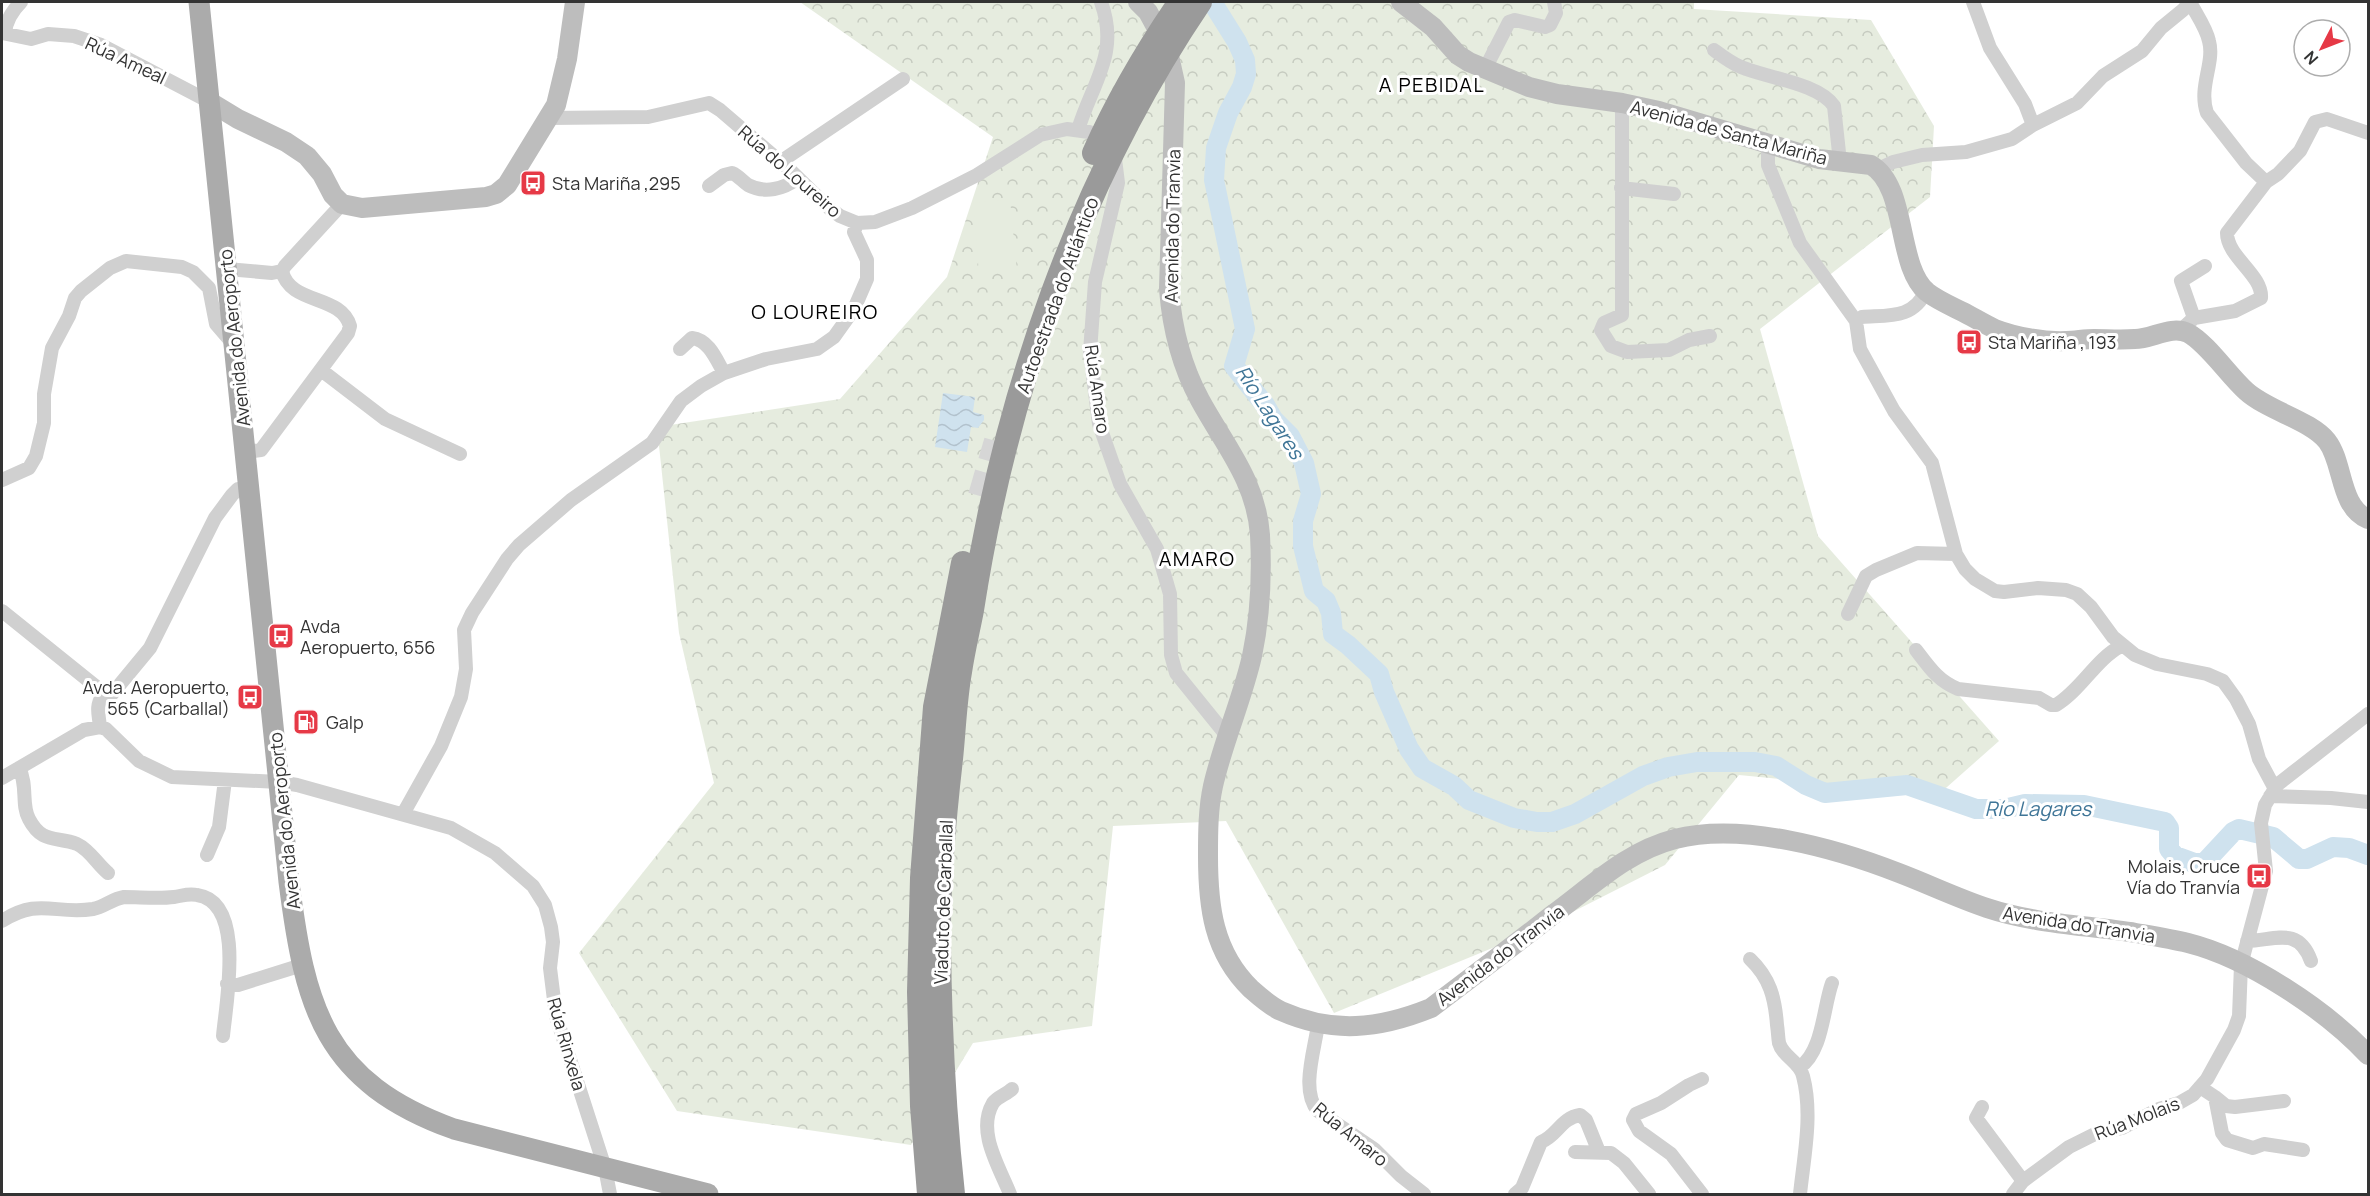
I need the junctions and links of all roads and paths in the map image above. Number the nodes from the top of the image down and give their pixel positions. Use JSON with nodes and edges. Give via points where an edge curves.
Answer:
{"nodes":[{"id":1,"x":21,"y":2,"type":"edge"},
{"id":2,"x":199,"y":2,"type":"edge"},
{"id":3,"x":575,"y":2,"type":"edge"},
{"id":4,"x":1101,"y":2,"type":"edge"},
{"id":5,"x":1138,"y":2,"type":"edge"},
{"id":6,"x":1180,"y":2,"type":"edge"},
{"id":7,"x":1200,"y":2,"type":"edge"},
{"id":8,"x":1401,"y":2,"type":"edge"},
{"id":9,"x":1554,"y":2,"type":"edge"},
{"id":10,"x":1972,"y":2,"type":"edge"},
{"id":11,"x":2190,"y":2,"type":"edge"},
{"id":12,"x":3,"y":33,"type":"edge"},
{"id":13,"x":1714,"y":50,"type":"dead end"},
{"id":14,"x":1155,"y":55,"type":"junction"},
{"id":15,"x":1485,"y":69,"type":"junction"},
{"id":16,"x":903,"y":80,"type":"dead end"},
{"id":17,"x":210,"y":102,"type":"junction"},
{"id":18,"x":1622,"y":103,"type":"junction"},
{"id":19,"x":549,"y":118,"type":"junction"},
{"id":20,"x":2033,"y":125,"type":"junction"},
{"id":21,"x":2368,"y":133,"type":"edge"},
{"id":22,"x":1100,"y":138,"type":"junction"},
{"id":23,"x":1768,"y":144,"type":"junction"},
{"id":24,"x":780,"y":162,"type":"junction"},
{"id":25,"x":1840,"y":162,"type":"junction"},
{"id":26,"x":1878,"y":169,"type":"junction"},
{"id":27,"x":798,"y":178,"type":"junction"},
{"id":28,"x":2266,"y":182,"type":"junction"},
{"id":29,"x":709,"y":186,"type":"dead end"},
{"id":30,"x":1621,"y":188,"type":"junction"},
{"id":31,"x":1674,"y":194,"type":"dead end"},
{"id":32,"x":342,"y":204,"type":"junction"},
{"id":33,"x":857,"y":223,"type":"junction"},
{"id":34,"x":2205,"y":266,"type":"dead end"},
{"id":35,"x":227,"y":269,"type":"junction"},
{"id":36,"x":282,"y":272,"type":"junction"},
{"id":37,"x":1926,"y":291,"type":"junction"},
{"id":38,"x":1856,"y":321,"type":"junction"},
{"id":39,"x":2187,"y":325,"type":"junction"},
{"id":40,"x":1710,"y":336,"type":"dead end"},
{"id":41,"x":1027,"y":338,"type":"dead end"},
{"id":42,"x":235,"y":346,"type":"junction"},
{"id":43,"x":680,"y":349,"type":"dead end"},
{"id":44,"x":321,"y":370,"type":"junction"},
{"id":45,"x":724,"y":373,"type":"junction"},
{"id":46,"x":246,"y":452,"type":"junction"},
{"id":47,"x":460,"y":454,"type":"dead end"},
{"id":48,"x":2,"y":480,"type":"edge"},
{"id":49,"x":250,"y":489,"type":"junction"},
{"id":50,"x":980,"y":496,"type":"tunnel mouth"},
{"id":51,"x":2368,"y":519,"type":"edge"},
{"id":52,"x":1956,"y":554,"type":"junction"},
{"id":53,"x":2,"y":611,"type":"edge"},
{"id":54,"x":962,"y":611,"type":"junction"},
{"id":55,"x":1848,"y":614,"type":"dead end"},
{"id":56,"x":2121,"y":646,"type":"junction"},
{"id":57,"x":1916,"y":650,"type":"dead end"},
{"id":58,"x":103,"y":695,"type":"junction"},
{"id":59,"x":2368,"y":714,"type":"edge"},
{"id":60,"x":100,"y":727,"type":"junction"},
{"id":61,"x":1227,"y":736,"type":"junction"},
{"id":62,"x":19,"y":768,"type":"junction"},
{"id":63,"x":2,"y":778,"type":"edge"},
{"id":64,"x":225,"y":780,"type":"junction"},
{"id":65,"x":279,"y":782,"type":"junction"},
{"id":66,"x":2272,"y":792,"type":"junction"},
{"id":67,"x":2368,"y":802,"type":"edge"},
{"id":68,"x":403,"y":814,"type":"junction"},
{"id":69,"x":207,"y":855,"type":"dead end"},
{"id":70,"x":108,"y":873,"type":"dead end"},
{"id":71,"x":2,"y":921,"type":"edge"},
{"id":72,"x":2247,"y":941,"type":"junction"},
{"id":73,"x":1750,"y":959,"type":"dead end"},
{"id":74,"x":2311,"y":961,"type":"dead end"},
{"id":75,"x":302,"y":965,"type":"junction"},
{"id":76,"x":2241,"y":965,"type":"junction"},
{"id":77,"x":1833,"y":983,"type":"dead end"},
{"id":78,"x":227,"y":984,"type":"junction"},
{"id":79,"x":1318,"y":1024,"type":"junction"},
{"id":80,"x":223,"y":1036,"type":"dead end"},
{"id":81,"x":2368,"y":1054,"type":"edge"},
{"id":82,"x":1800,"y":1067,"type":"junction"},
{"id":83,"x":1701,"y":1079,"type":"dead end"},
{"id":84,"x":2200,"y":1087,"type":"junction"},
{"id":85,"x":1012,"y":1089,"type":"dead end"},
{"id":86,"x":2215,"y":1097,"type":"junction"},
{"id":87,"x":2284,"y":1101,"type":"dead end"},
{"id":88,"x":1982,"y":1107,"type":"dead end"},
{"id":89,"x":2303,"y":1150,"type":"dead end"},
{"id":90,"x":1575,"y":1152,"type":"dead end"},
{"id":91,"x":1599,"y":1152,"type":"junction"},
{"id":92,"x":605,"y":1168,"type":"junction"},
{"id":93,"x":2023,"y":1181,"type":"junction"},
{"id":94,"x":609,"y":1194,"type":"edge"},
{"id":95,"x":708,"y":1194,"type":"edge"},
{"id":96,"x":929,"y":1194,"type":"edge"},
{"id":97,"x":953,"y":1194,"type":"edge"},
{"id":98,"x":1010,"y":1194,"type":"edge"},
{"id":99,"x":1424,"y":1194,"type":"edge"},
{"id":100,"x":1515,"y":1194,"type":"edge"},
{"id":101,"x":1649,"y":1194,"type":"edge"},
{"id":102,"x":1702,"y":1194,"type":"edge"},
{"id":103,"x":1800,"y":1194,"type":"edge"},
{"id":104,"x":2013,"y":1194,"type":"edge"}],
"edges":[{"from":1,"to":12,"type":"street"},
{"from":2,"to":17,"type":"main road","name":"Avenida do Aeroporto"},
{"from":3,"to":19,"type":"main road","via":[[567,59]]},
{"from":4,"to":22,"type":"street","via":[[1108,29],[1101,76]]},
{"from":5,"to":61,"type":"main road","name":"Avenida do Tranvia","via":[[1167,47],[1175,83],[1171,321],[1185,368],[1200,400],[1241,467],[1257,512],[1260,535],[1252,656]]},
{"from":6,"to":14,"type":"highway","name":"Autoestrada do Atlántico"},
{"from":7,"to":14,"type":"highway","name":"Autoestrada do Atlántico"},
{"from":8,"to":15,"type":"main road","name":"Avenida de Santa Mariña","via":[[1433,27],[1458,55]]},
{"from":9,"to":15,"type":"street","via":[[1556,13],[1550,25],[1509,22]]},
{"from":10,"to":20,"type":"street","via":[[1990,48],[2025,104]]},
{"from":11,"to":20,"type":"street","via":[[2142,51],[2103,76],[2077,103]]},
{"from":11,"to":28,"type":"street","via":[[2209,41],[2204,90],[2207,112],[2246,164]]},
{"from":12,"to":17,"type":"street","name":"Rúa Ameal","via":[[31,39],[48,34],[74,36],[101,45]]},
{"from":13,"to":25,"type":"street","via":[[1742,68],[1830,99]]},
{"from":14,"to":22,"type":"highway","name":"Autoestrada do Atlántico"},
{"from":15,"to":18,"type":"main road","name":"Avenida de Santa Mariña","via":[[1557,94]]},
{"from":16,"to":24,"type":"street"},
{"from":17,"to":32,"type":"main road","via":[[307,156]]},
{"from":17,"to":35,"type":"main road","name":"Avenida do Aeroporto"},
{"from":18,"to":23,"type":"main road","name":"Avenida de Santa Mariña"},
{"from":18,"to":30,"type":"street"},
{"from":19,"to":24,"type":"street","name":"Rúa do Loureiro","via":[[648,117],[709,103]]},
{"from":19,"to":32,"type":"main road","via":[[507,185],[496,194],[362,208]]},
{"from":20,"to":26,"type":"street","via":[[2012,139],[1966,152],[1922,155]]},
{"from":21,"to":28,"type":"street","via":[[2340,122],[2315,122],[2300,151]]},
{"from":22,"to":33,"type":"street","name":"Rúa do Loureiro","via":[[1057,130],[1041,135],[912,208],[875,222]]},
{"from":22,"to":41,"type":"highway","name":"Autoestrada do Atlántico","via":[[1067,213]]},
{"from":22,"to":54,"type":"highway","name":"Autoestrada do Atlántico","via":[[1080,224],[1013,418],[977,570]]},
{"from":22,"to":61,"type":"street","name":"Rúa Amaro","via":[[1108,146],[1118,183],[1095,282],[1090,352],[1099,424],[1120,484],[1157,549],[1170,594],[1171,655],[1176,673]]},
{"from":23,"to":25,"type":"main road","name":"Avenida de Santa Mariña"},
{"from":23,"to":38,"type":"street","via":[[1768,165],[1800,243]]},
{"from":24,"to":27,"type":"street","name":"Rúa do Loureiro"},
{"from":25,"to":26,"type":"main road","name":"Avenida de Santa Mariña"},
{"from":26,"to":37,"type":"main road","via":[[1899,215],[1910,265]]},
{"from":27,"to":29,"type":"street","via":[[786,187],[759,188],[732,173]]},
{"from":27,"to":33,"type":"street","name":"Rúa do Loureiro","via":[[829,208]]},
{"from":28,"to":39,"type":"street","via":[[2227,237],[2260,288],[2261,298],[2235,311]]},
{"from":30,"to":31,"type":"street"},
{"from":30,"to":40,"type":"street","via":[[1622,315],[1604,323],[1601,330],[1611,346],[1627,352],[1669,350],[1689,340]]},
{"from":32,"to":36,"type":"street"},
{"from":33,"to":45,"type":"street","via":[[854,232],[867,260],[867,279],[854,309],[834,337],[817,349],[766,359]]},
{"from":34,"to":39,"type":"street","via":[[2181,281]]},
{"from":35,"to":36,"type":"street"},
{"from":35,"to":42,"type":"main road","name":"Avenida do Aeroporto"},
{"from":36,"to":44,"type":"street","via":[[292,289],[336,308],[349,321],[348,333]]},
{"from":37,"to":38,"type":"street","via":[[1921,302],[1907,312]]},
{"from":37,"to":39,"type":"main road","via":[[1995,329],[2039,339],[2137,339]]},
{"from":38,"to":52,"type":"street","via":[[1860,349],[1894,411],[1932,463]]},
{"from":39,"to":51,"type":"main road","via":[[2191,336],[2246,392],[2321,434],[2336,457],[2349,500]]},
{"from":42,"to":46,"type":"main road","name":"Avenida do Aeroporto"},
{"from":42,"to":48,"type":"street","via":[[216,324],[210,288],[193,272],[182,267],[126,261],[110,268],[75,298],[52,348],[44,393],[44,423],[36,456],[29,468]]},
{"from":43,"to":45,"type":"street","via":[[692,338],[699,339],[711,350]]},
{"from":44,"to":46,"type":"street","via":[[261,450]]},
{"from":44,"to":47,"type":"street","via":[[385,419]]},
{"from":45,"to":68,"type":"street","via":[[681,401],[652,443],[571,500],[507,560],[464,630],[466,669],[461,697],[441,746]]},
{"from":46,"to":49,"type":"main road","name":"Avenida do Aeroporto"},
{"from":49,"to":58,"type":"street","via":[[238,489],[215,518],[150,648],[112,694]]},
{"from":49,"to":65,"type":"main road","name":"Avenida do Aeroporto"},
{"from":50,"to":54,"type":"highway","via":[[966,546]]},
{"from":52,"to":55,"type":"street","via":[[1917,553],[1876,570],[1866,576]]},
{"from":52,"to":56,"type":"street","via":[[1975,579],[1995,591],[2038,588],[2076,594]]},
{"from":53,"to":58,"type":"street"},
{"from":54,"to":96,"type":"highway","name":"Viaduto de Carballal","via":[[935,707],[922,878],[919,992]]},
{"from":54,"to":97,"type":"highway","name":"Viaduto de Carballal","via":[[943,835],[939,943],[944,1106]]},
{"from":56,"to":57,"type":"street","via":[[2056,705],[2039,698],[1958,689],[1945,684]]},
{"from":56,"to":66,"type":"street","via":[[2157,664],[2223,681],[2249,724]]},
{"from":58,"to":60,"type":"street","via":[[97,708]]},
{"from":59,"to":66,"type":"street"},
{"from":60,"to":62,"type":"street","via":[[84,730]]},
{"from":60,"to":64,"type":"street","name":"Rúa Rinxela","via":[[114,734],[140,761],[172,777]]},
{"from":61,"to":79,"type":"main road","name":"Avenida do Tranvia","via":[[1213,785],[1209,823],[1210,908],[1215,933],[1229,962],[1255,992],[1277,1009]]},
{"from":62,"to":63,"type":"street"},
{"from":62,"to":70,"type":"street","via":[[25,786],[26,812],[41,835],[76,844]]},
{"from":64,"to":65,"type":"street","name":"Rúa Rinxela"},
{"from":64,"to":69,"type":"street","via":[[219,827]]},
{"from":65,"to":68,"type":"street","name":"Rúa Rinxela"},
{"from":65,"to":75,"type":"main road","name":"Avenida do Aeroporto"},
{"from":66,"to":67,"type":"street"},
{"from":66,"to":72,"type":"street","name":"Rúa Molais","via":[[2261,823],[2264,885]]},
{"from":68,"to":92,"type":"street","name":"Rúa Rinxela","via":[[451,828],[495,853],[533,886],[545,905],[553,942],[550,968],[556,1016]]},
{"from":71,"to":78,"type":"street","via":[[30,908],[84,910],[115,898],[198,895],[217,906],[225,922],[230,946]]},
{"from":72,"to":74,"type":"street","via":[[2287,937],[2305,947]]},
{"from":72,"to":76,"type":"street","name":"Rúa Molais"},
{"from":73,"to":82,"type":"street","via":[[1774,995],[1782,1050]]},
{"from":75,"to":78,"type":"street","via":[[238,985]]},
{"from":75,"to":92,"type":"main road","name":"Avenida do Aeroporto","via":[[314,1006],[330,1038],[355,1071],[388,1099],[454,1129]]},
{"from":76,"to":79,"type":"main road","name":"Avenida do Tranvia","via":[[2189,943],[2020,917],[1986,908],[1843,853],[1764,837],[1702,834],[1629,857],[1431,1008],[1400,1021]]},
{"from":76,"to":81,"type":"main road","name":"Avenida do Tranvia","via":[[2324,1014]]},
{"from":76,"to":84,"type":"street","name":"Rúa Molais","via":[[2235,1030]]},
{"from":77,"to":82,"type":"street","via":[[1824,1025],[1807,1062]]},
{"from":78,"to":80,"type":"street"},
{"from":79,"to":99,"type":"street","name":"Rúa Amaro","via":[[1308,1091],[1311,1103],[1374,1149]]},
{"from":82,"to":103,"type":"street","via":[[1808,1116]]},
{"from":83,"to":102,"type":"street","via":[[1636,1114],[1633,1120],[1639,1131],[1671,1154]]},
{"from":84,"to":86,"type":"street"},
{"from":84,"to":93,"type":"street","name":"Rúa Molais","via":[[2180,1103],[2069,1147]]},
{"from":85,"to":98,"type":"street","via":[[993,1103],[988,1138]]},
{"from":86,"to":87,"type":"street","via":[[2226,1106],[2235,1107]]},
{"from":86,"to":89,"type":"street","via":[[2227,1140],[2253,1148],[2264,1144]]},
{"from":88,"to":93,"type":"street","via":[[1976,1118]]},
{"from":90,"to":91,"type":"street"},
{"from":91,"to":100,"type":"street","via":[[1586,1120],[1580,1115],[1572,1116],[1551,1138],[1541,1142],[1522,1188]]},
{"from":91,"to":101,"type":"street","via":[[1611,1153],[1624,1163]]},
{"from":92,"to":94,"type":"street","name":"Rúa Rinxela"},
{"from":92,"to":95,"type":"main road","name":"Avenida do Aeroporto"},
{"from":93,"to":104,"type":"street","name":"Rúa Molais"}]}
